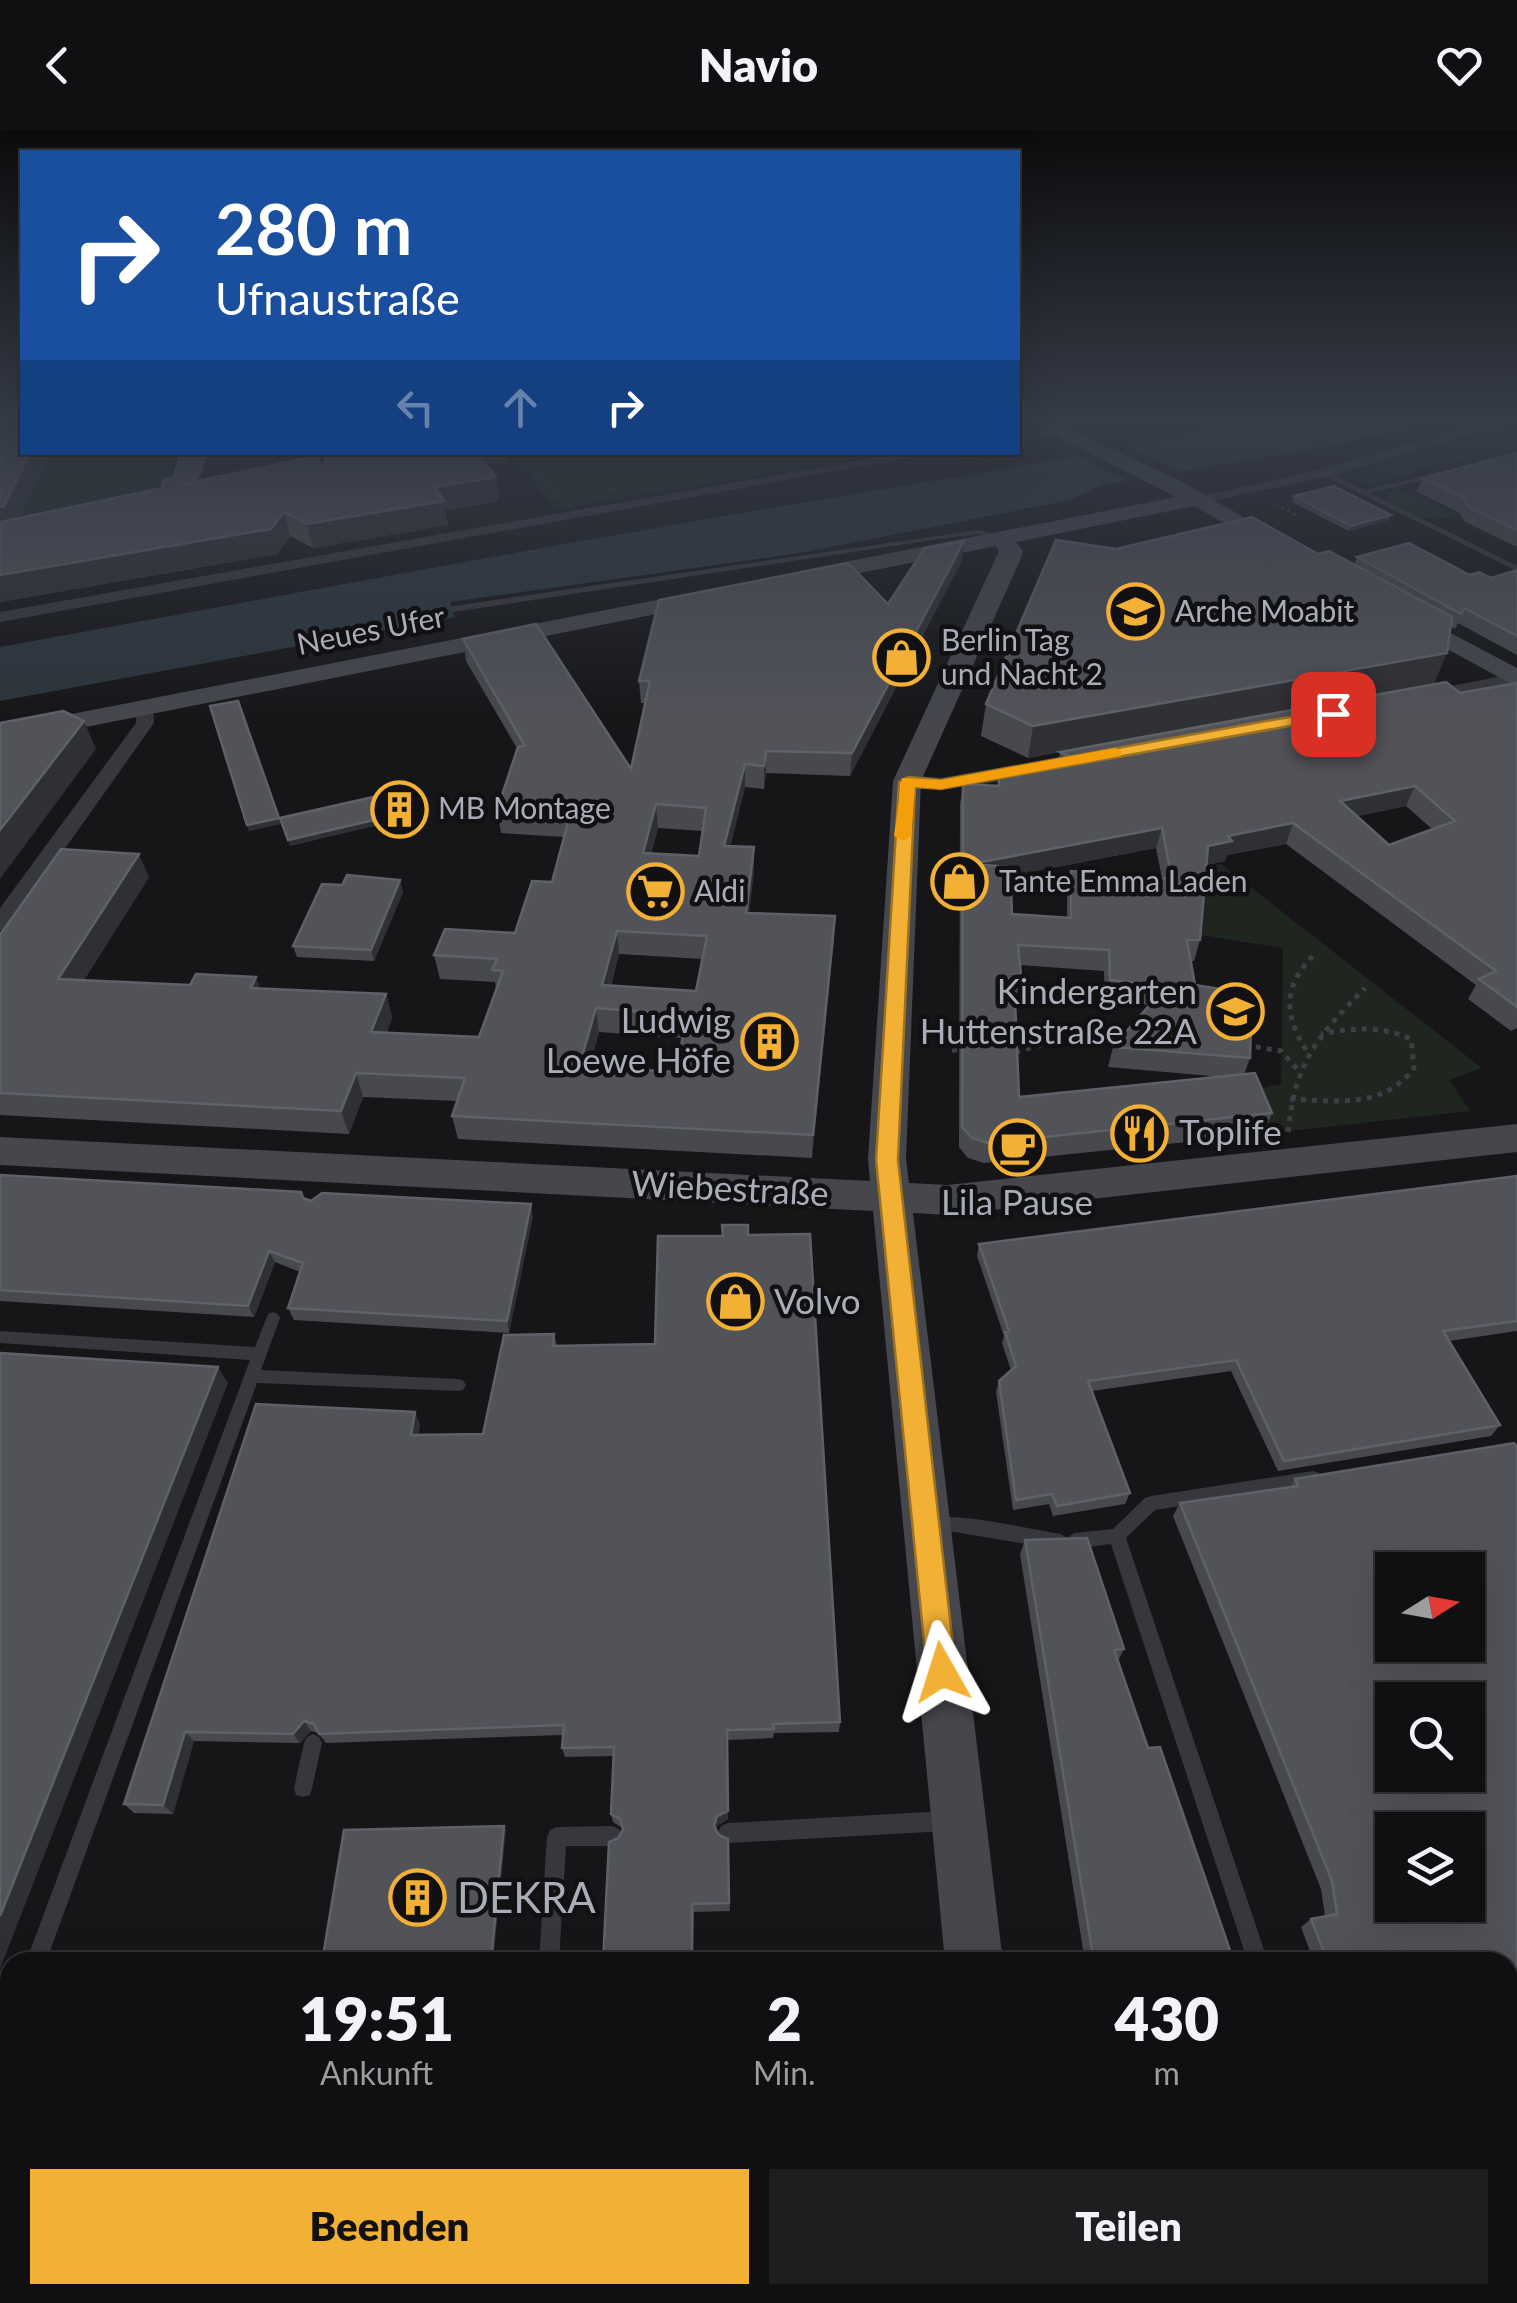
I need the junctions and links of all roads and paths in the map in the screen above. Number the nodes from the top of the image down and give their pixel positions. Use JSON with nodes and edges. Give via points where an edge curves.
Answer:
{"nodes":[{"id":1,"x":558,"y":518,"type":"edge"},
{"id":2,"x":1100,"y":518,"type":"edge"},
{"id":3,"x":1232,"y":518,"type":"edge"},
{"id":4,"x":1415,"y":518,"type":"edge"},
{"id":5,"x":1003,"y":538,"type":"junction"},
{"id":6,"x":1310,"y":562,"type":"edge"},
{"id":7,"x":1517,"y":570,"type":"edge"},
{"id":8,"x":1377,"y":600,"type":"edge"},
{"id":9,"x":453,"y":609,"type":"dead end"},
{"id":10,"x":0,"y":617,"type":"edge"},
{"id":11,"x":1516,"y":679,"type":"edge"},
{"id":12,"x":1404,"y":701,"type":"edge"},
{"id":13,"x":144,"y":710,"type":"junction"},
{"id":14,"x":0,"y":736,"type":"edge"},
{"id":15,"x":1122,"y":752,"type":"edge"},
{"id":16,"x":908,"y":782,"type":"junction"},
{"id":17,"x":0,"y":924,"type":"edge"},
{"id":18,"x":1317,"y":952,"type":"dead end"},
{"id":19,"x":1365,"y":988,"type":"dead end"},
{"id":20,"x":1321,"y":1034,"type":"junction"},
{"id":21,"x":1130,"y":1042,"type":"edge"},
{"id":22,"x":1244,"y":1045,"type":"edge"},
{"id":23,"x":1306,"y":1050,"type":"junction"},
{"id":24,"x":1012,"y":1053,"type":"edge"},
{"id":25,"x":1298,"y":1070,"type":"junction"},
{"id":26,"x":1290,"y":1099,"type":"junction"},
{"id":27,"x":1288,"y":1132,"type":"dead end"},
{"id":28,"x":1517,"y":1138,"type":"edge"},
{"id":29,"x":0,"y":1150,"type":"edge"},
{"id":30,"x":890,"y":1198,"type":"junction"},
{"id":31,"x":272,"y":1318,"type":"dead end"},
{"id":32,"x":0,"y":1337,"type":"edge"},
{"id":33,"x":260,"y":1354,"type":"junction"},
{"id":34,"x":252,"y":1376,"type":"junction"},
{"id":35,"x":458,"y":1385,"type":"dead end"},
{"id":36,"x":1338,"y":1474,"type":"edge"},
{"id":37,"x":926,"y":1524,"type":"junction"},
{"id":38,"x":1117,"y":1536,"type":"junction"},
{"id":39,"x":313,"y":1744,"type":"edge"},
{"id":40,"x":303,"y":1788,"type":"dead end"},
{"id":41,"x":958,"y":1820,"type":"junction"},
{"id":42,"x":728,"y":1832,"type":"edge"},
{"id":43,"x":612,"y":1836,"type":"edge"},
{"id":44,"x":40,"y":1952,"type":"edge"},
{"id":45,"x":550,"y":1952,"type":"edge"},
{"id":46,"x":973,"y":1952,"type":"edge"},
{"id":47,"x":1255,"y":1952,"type":"edge"}],
"edges":[{"from":1,"to":10,"type":"street"},
{"from":2,"to":5,"type":"street","name":"Neues Ufer"},
{"from":3,"to":6,"type":"street"},
{"from":4,"to":7,"type":"lane"},
{"from":5,"to":9,"type":"lane","via":[[953,535]]},
{"from":5,"to":13,"type":"street","name":"Neues Ufer"},
{"from":5,"to":16,"type":"street","via":[[1009,558]]},
{"from":8,"to":11,"type":"street"},
{"from":11,"to":12,"type":"street"},
{"from":13,"to":14,"type":"street","name":"Neues Ufer"},
{"from":13,"to":17,"type":"street","via":[[145,723]]},
{"from":15,"to":16,"type":"street","via":[[941,784]]},
{"from":16,"to":30,"type":"street"},
{"from":18,"to":23,"type":"path","via":[[1293,976],[1288,994],[1292,1029]]},
{"from":19,"to":20,"type":"path"},
{"from":20,"to":23,"type":"path"},
{"from":20,"to":26,"type":"path","via":[[1386,1028],[1412,1040],[1414,1068],[1393,1094],[1374,1100]]},
{"from":21,"to":24,"type":"path","via":[[1068,1038]]},
{"from":22,"to":25,"type":"path","via":[[1281,1051]]},
{"from":23,"to":25,"type":"path"},
{"from":25,"to":26,"type":"path"},
{"from":26,"to":27,"type":"path"},
{"from":28,"to":30,"type":"street","name":"Wiebestraße","via":[[947,1200]]},
{"from":29,"to":30,"type":"street","name":"Wiebestraße","via":[[326,1177]]},
{"from":30,"to":37,"type":"street"},
{"from":31,"to":33,"type":"lane"},
{"from":32,"to":33,"type":"lane"},
{"from":33,"to":34,"type":"lane"},
{"from":34,"to":35,"type":"lane"},
{"from":34,"to":44,"type":"lane"},
{"from":36,"to":38,"type":"lane","via":[[1151,1503]]},
{"from":37,"to":38,"type":"lane","via":[[1070,1541]]},
{"from":37,"to":41,"type":"street"},
{"from":38,"to":47,"type":"lane"},
{"from":39,"to":40,"type":"lane"},
{"from":41,"to":42,"type":"lane"},
{"from":41,"to":46,"type":"street"},
{"from":43,"to":45,"type":"lane","via":[[557,1837]]}]}
